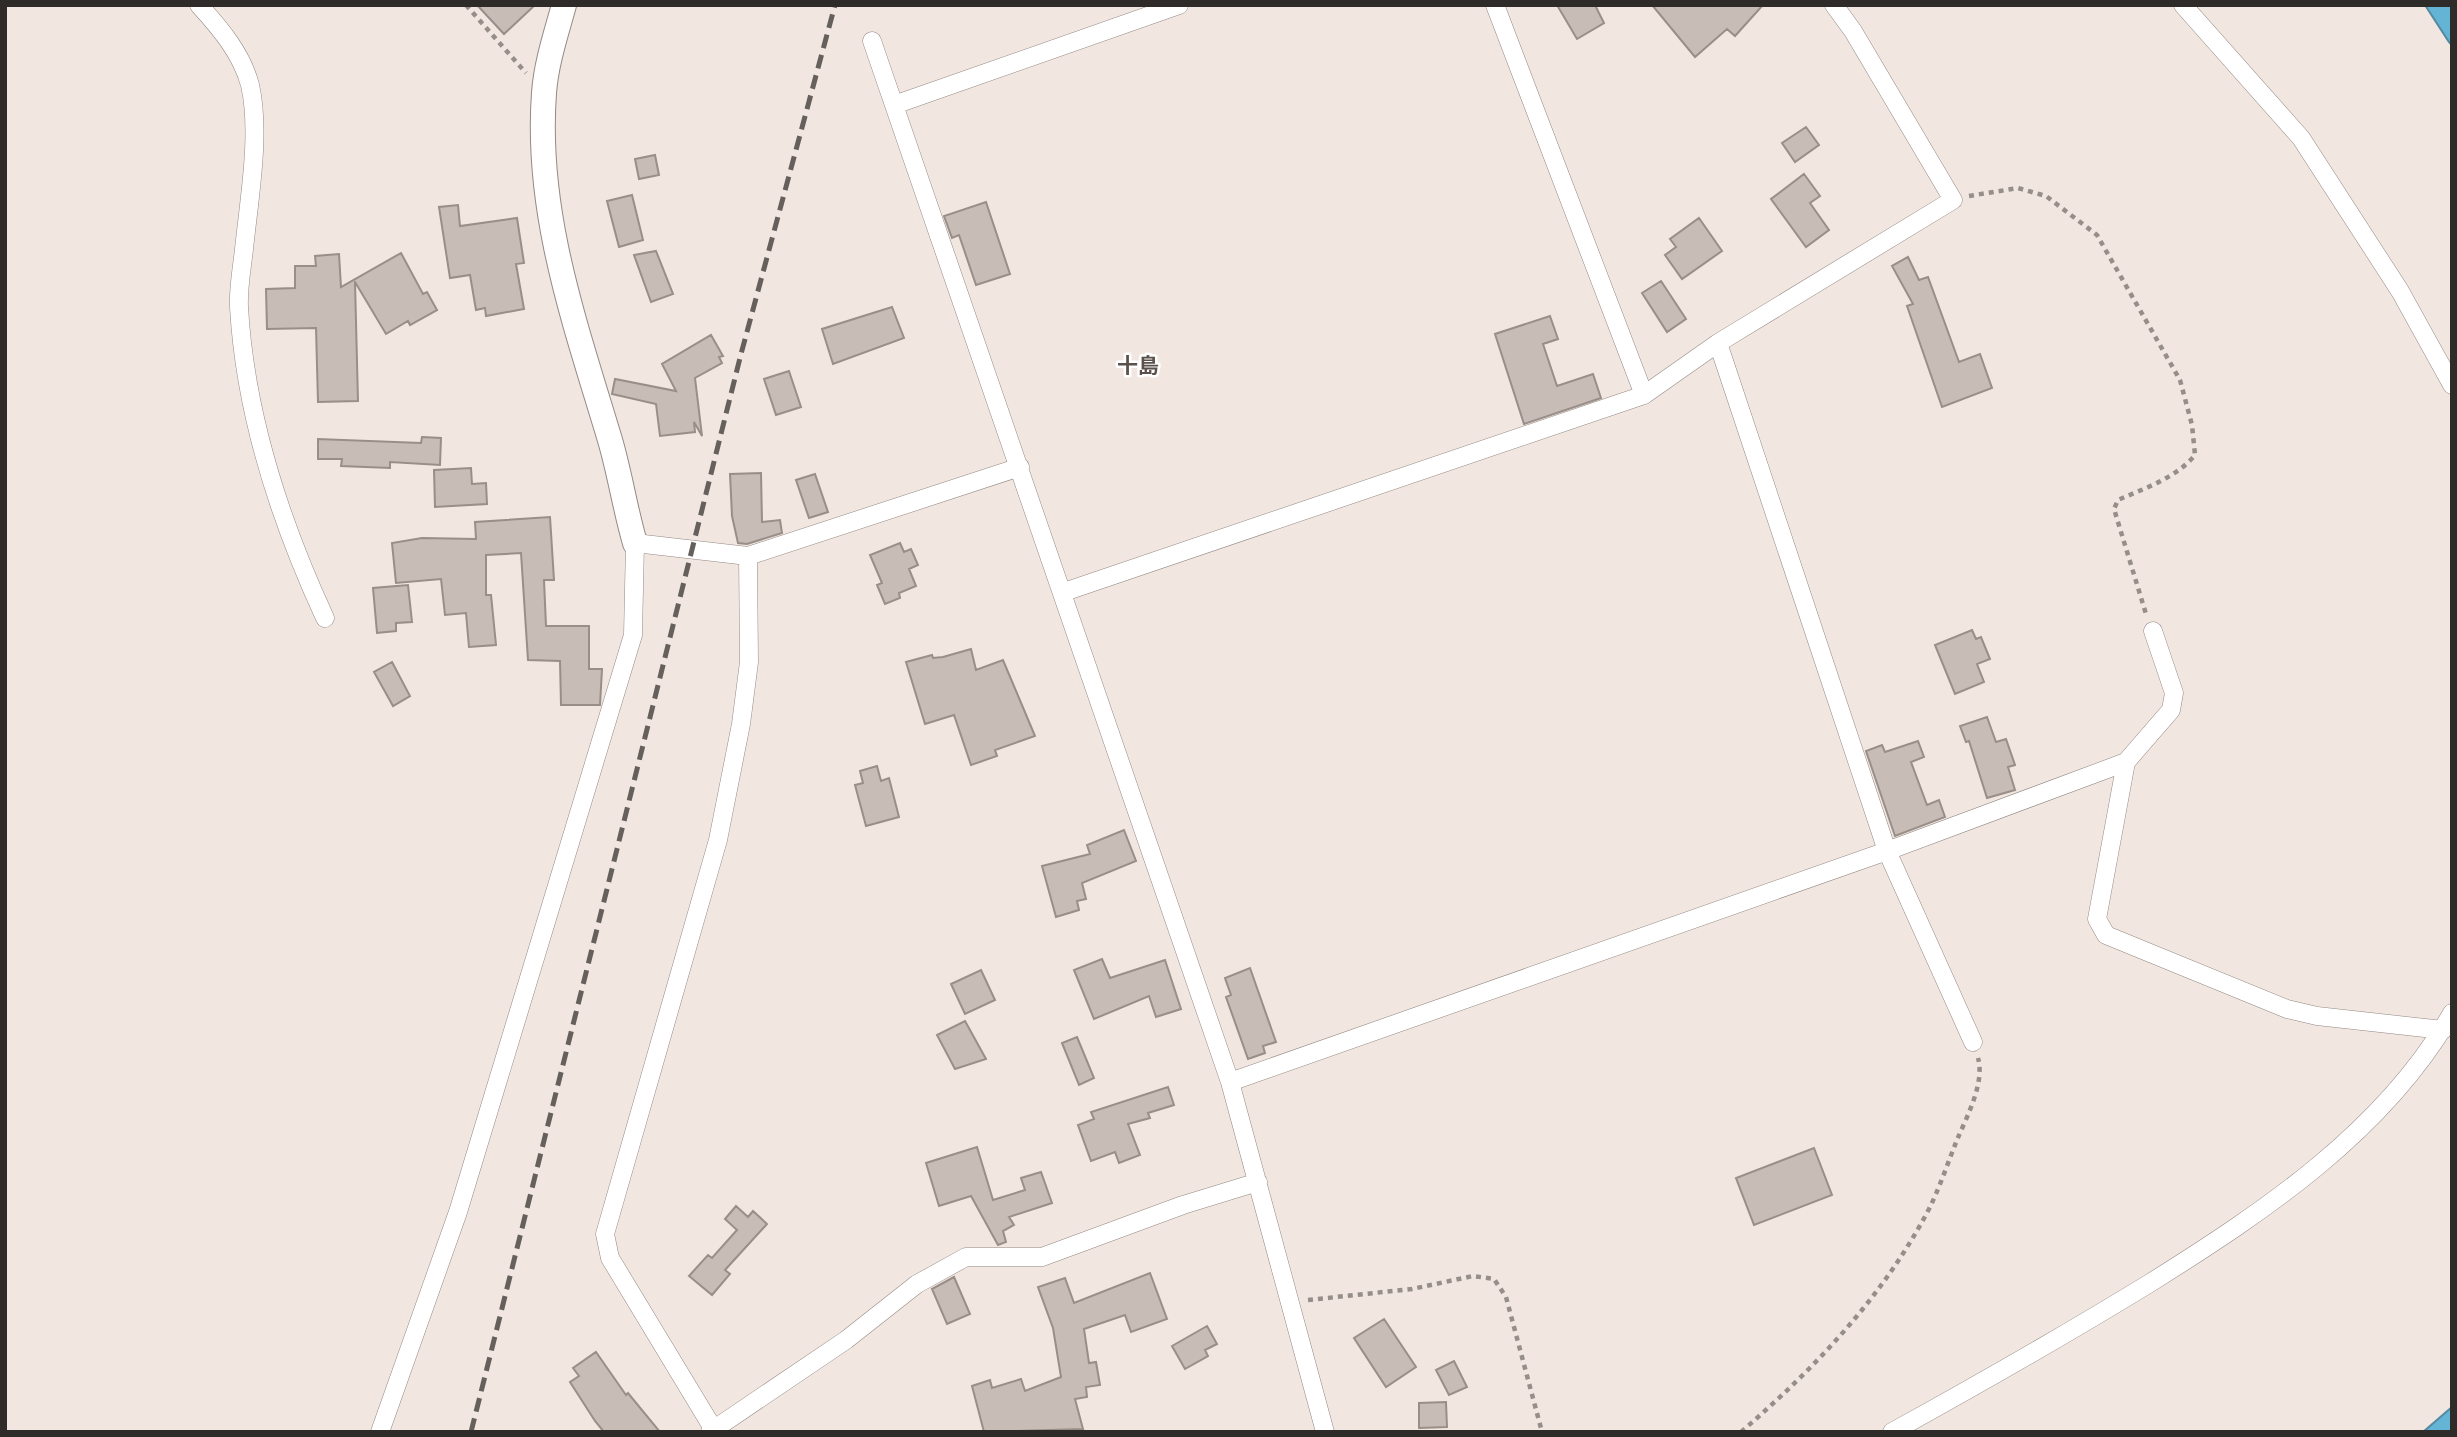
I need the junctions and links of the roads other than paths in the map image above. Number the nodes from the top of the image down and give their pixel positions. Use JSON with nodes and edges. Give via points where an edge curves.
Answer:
{"nodes":[{"id":1,"x":564,"y":5,"type":"edge"},
{"id":2,"x":1179,"y":5,"type":"edge"},
{"id":3,"x":1495,"y":5,"type":"edge"},
{"id":4,"x":1834,"y":5,"type":"edge"},
{"id":5,"x":2183,"y":5,"type":"edge"},
{"id":6,"x":207,"y":9,"type":"edge"},
{"id":7,"x":872,"y":41,"type":"dead end"},
{"id":8,"x":894,"y":105,"type":"junction"},
{"id":9,"x":1718,"y":343,"type":"junction"},
{"id":10,"x":2452,"y":385,"type":"edge"},
{"id":11,"x":1644,"y":395,"type":"junction"},
{"id":12,"x":1020,"y":467,"type":"junction"},
{"id":13,"x":635,"y":543,"type":"junction"},
{"id":14,"x":748,"y":556,"type":"junction"},
{"id":15,"x":1064,"y":592,"type":"junction"},
{"id":16,"x":325,"y":618,"type":"dead end"},
{"id":17,"x":2153,"y":631,"type":"road end"},
{"id":18,"x":2126,"y":762,"type":"junction"},
{"id":19,"x":1887,"y":851,"type":"junction"},
{"id":20,"x":2452,"y":1013,"type":"edge"},
{"id":21,"x":2443,"y":1030,"type":"junction"},
{"id":22,"x":1973,"y":1042,"type":"road end"},
{"id":23,"x":1230,"y":1082,"type":"junction"},
{"id":24,"x":1258,"y":1182,"type":"junction"},
{"id":25,"x":712,"y":1431,"type":"edge"},
{"id":26,"x":380,"y":1432,"type":"edge"},
{"id":27,"x":1325,"y":1432,"type":"edge"},
{"id":28,"x":1892,"y":1432,"type":"edge"}],
"edges":[{"from":1,"to":13,"type":"street","via":[[544,91],[543,159],[555,253]]},
{"from":2,"to":8,"type":"street"},
{"from":3,"to":11,"type":"street"},
{"from":4,"to":9,"type":"street","via":[[1953,200]]},
{"from":5,"to":10,"type":"street","via":[[2301,138],[2400,291]]},
{"from":6,"to":16,"type":"street","via":[[226,34],[250,85],[254,148],[239,306],[249,383],[270,471],[301,567]]},
{"from":7,"to":8,"type":"street"},
{"from":8,"to":12,"type":"street"},
{"from":9,"to":11,"type":"street"},
{"from":9,"to":19,"type":"street"},
{"from":11,"to":15,"type":"street"},
{"from":12,"to":14,"type":"street"},
{"from":12,"to":15,"type":"street"},
{"from":13,"to":14,"type":"street"},
{"from":13,"to":26,"type":"street","via":[[633,635],[458,1212]]},
{"from":14,"to":25,"type":"street","via":[[749,662],[718,840],[605,1234],[610,1258]]},
{"from":15,"to":23,"type":"street"},
{"from":17,"to":18,"type":"street","via":[[2174,693],[2171,710]]},
{"from":18,"to":19,"type":"street"},
{"from":18,"to":21,"type":"street","via":[[2097,919],[2106,935],[2287,1009]]},
{"from":19,"to":22,"type":"street"},
{"from":19,"to":23,"type":"street"},
{"from":20,"to":21,"type":"street"},
{"from":21,"to":28,"type":"street","via":[[2405,1081],[2340,1148],[2267,1205],[2053,1343]]},
{"from":23,"to":24,"type":"street"},
{"from":24,"to":25,"type":"street","via":[[1041,1257],[966,1257],[917,1284],[846,1340]]},
{"from":24,"to":27,"type":"street"}]}
